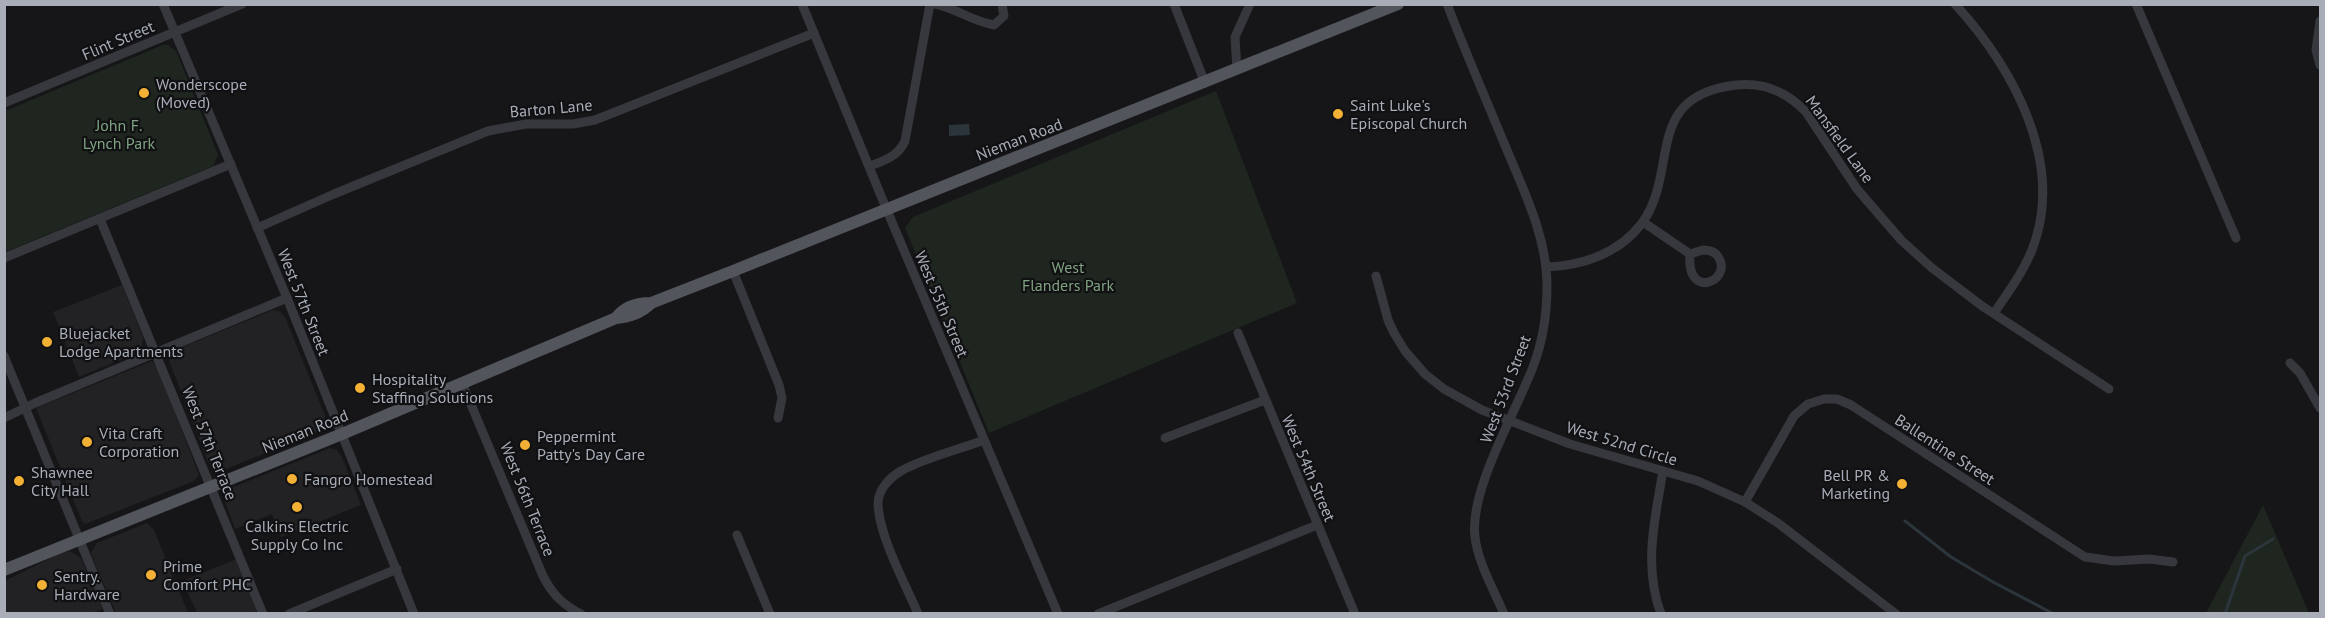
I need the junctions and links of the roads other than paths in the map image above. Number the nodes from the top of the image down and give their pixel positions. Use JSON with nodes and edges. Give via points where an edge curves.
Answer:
{"nodes":[{"id":1,"x":163,"y":4,"type":"edge"},
{"id":2,"x":242,"y":4,"type":"edge"},
{"id":3,"x":802,"y":4,"type":"edge"},
{"id":4,"x":930,"y":4,"type":"edge"},
{"id":5,"x":935,"y":4,"type":"edge"},
{"id":6,"x":1002,"y":4,"type":"edge"},
{"id":7,"x":1174,"y":4,"type":"edge"},
{"id":8,"x":1250,"y":4,"type":"edge"},
{"id":9,"x":1398,"y":4,"type":"edge"},
{"id":10,"x":1446,"y":4,"type":"edge"},
{"id":11,"x":1955,"y":4,"type":"edge"},
{"id":12,"x":2136,"y":4,"type":"edge"},
{"id":13,"x":951,"y":6,"type":"edge"},
{"id":14,"x":2320,"y":21,"type":"edge"},
{"id":15,"x":176,"y":32,"type":"junction"},
{"id":16,"x":814,"y":33,"type":"junction"},
{"id":17,"x":2320,"y":65,"type":"edge"},
{"id":18,"x":1237,"y":70,"type":"junction"},
{"id":19,"x":1205,"y":83,"type":"junction"},
{"id":20,"x":4,"y":103,"type":"edge"},
{"id":21,"x":231,"y":164,"type":"junction"},
{"id":22,"x":870,"y":166,"type":"junction"},
{"id":23,"x":886,"y":208,"type":"junction"},
{"id":24,"x":100,"y":219,"type":"junction"},
{"id":25,"x":1643,"y":222,"type":"junction"},
{"id":26,"x":257,"y":228,"type":"junction"},
{"id":27,"x":2236,"y":238,"type":"dead end"},
{"id":28,"x":1690,"y":254,"type":"dead end"},
{"id":29,"x":4,"y":258,"type":"edge"},
{"id":30,"x":1546,"y":267,"type":"junction"},
{"id":31,"x":733,"y":271,"type":"junction"},
{"id":32,"x":1377,"y":276,"type":"dead end"},
{"id":33,"x":287,"y":298,"type":"junction"},
{"id":34,"x":1994,"y":312,"type":"junction"},
{"id":35,"x":1238,"y":333,"type":"dead end"},
{"id":36,"x":156,"y":352,"type":"junction"},
{"id":37,"x":4,"y":356,"type":"edge"},
{"id":38,"x":2290,"y":363,"type":"dead end"},
{"id":39,"x":462,"y":383,"type":"junction"},
{"id":40,"x":2109,"y":389,"type":"dead end"},
{"id":41,"x":1265,"y":400,"type":"junction"},
{"id":42,"x":26,"y":408,"type":"junction"},
{"id":43,"x":2320,"y":408,"type":"edge"},
{"id":44,"x":4,"y":418,"type":"edge"},
{"id":45,"x":778,"y":418,"type":"dead end"},
{"id":46,"x":1510,"y":421,"type":"junction"},
{"id":47,"x":342,"y":434,"type":"junction"},
{"id":48,"x":1165,"y":438,"type":"dead end"},
{"id":49,"x":984,"y":441,"type":"junction"},
{"id":50,"x":1664,"y":471,"type":"junction"},
{"id":51,"x":212,"y":487,"type":"junction"},
{"id":52,"x":1745,"y":502,"type":"junction"},
{"id":53,"x":1317,"y":525,"type":"junction"},
{"id":54,"x":737,"y":535,"type":"dead end"},
{"id":55,"x":80,"y":540,"type":"junction"},
{"id":56,"x":2173,"y":562,"type":"dead end"},
{"id":57,"x":397,"y":569,"type":"junction"},
{"id":58,"x":4,"y":570,"type":"edge"},
{"id":59,"x":1886,"y":610,"type":"edge"},
{"id":60,"x":110,"y":614,"type":"edge"},
{"id":61,"x":263,"y":614,"type":"edge"},
{"id":62,"x":289,"y":614,"type":"edge"},
{"id":63,"x":414,"y":614,"type":"edge"},
{"id":64,"x":581,"y":614,"type":"edge"},
{"id":65,"x":770,"y":614,"type":"edge"},
{"id":66,"x":918,"y":614,"type":"edge"},
{"id":67,"x":1058,"y":614,"type":"edge"},
{"id":68,"x":1098,"y":614,"type":"edge"},
{"id":69,"x":1354,"y":614,"type":"edge"},
{"id":70,"x":1504,"y":614,"type":"edge"},
{"id":71,"x":1661,"y":614,"type":"edge"},
{"id":72,"x":1896,"y":614,"type":"edge"}],
"edges":[{"from":1,"to":15,"type":"street","name":"West 57th Street"},
{"from":2,"to":15,"type":"street","name":"Flint Street"},
{"from":3,"to":16,"type":"street","name":"West 55th Street"},
{"from":4,"to":22,"type":"street","via":[[905,141],[900,152]]},
{"from":5,"to":13,"type":"street"},
{"from":6,"to":13,"type":"street","via":[[1004,16],[994,25],[977,22]]},
{"from":7,"to":19,"type":"street"},
{"from":8,"to":18,"type":"street","via":[[1235,37]]},
{"from":9,"to":18,"type":"main road","name":"Nieman Road"},
{"from":10,"to":30,"type":"street","name":"West 53rd Street","via":[[1535,220]]},
{"from":11,"to":34,"type":"street","via":[[1986,41],[2008,76],[2028,121],[2042,171],[2042,212],[2032,249]]},
{"from":12,"to":27,"type":"street"},
{"from":14,"to":17,"type":"street","via":[[2316,50]]},
{"from":15,"to":20,"type":"street","name":"Flint Street"},
{"from":15,"to":21,"type":"street","name":"West 57th Street"},
{"from":16,"to":22,"type":"street","name":"West 55th Street"},
{"from":16,"to":26,"type":"street","name":"Barton Lane","via":[[595,120],[526,124],[488,131]]},
{"from":18,"to":19,"type":"main road","name":"Nieman Road"},
{"from":19,"to":23,"type":"main road","name":"Nieman Road"},
{"from":21,"to":24,"type":"street"},
{"from":21,"to":26,"type":"street","name":"West 57th Street"},
{"from":22,"to":23,"type":"street","name":"West 55th Street"},
{"from":23,"to":31,"type":"main road","name":"Nieman Road"},
{"from":23,"to":49,"type":"street","name":"West 55th Street"},
{"from":24,"to":29,"type":"street"},
{"from":24,"to":36,"type":"street","name":"West 57th Terrace"},
{"from":25,"to":28,"type":"street"},
{"from":25,"to":30,"type":"street","name":"Mansfield Lane","via":[[1597,258]]},
{"from":25,"to":34,"type":"street","name":"Mansfield Lane","via":[[1654,199],[1669,134],[1682,111],[1696,98],[1721,87],[1766,86],[1797,102],[1806,112],[1857,189],[1901,240],[1955,287]]},
{"from":26,"to":33,"type":"street","name":"West 57th Street"},
{"from":30,"to":46,"type":"street","name":"West 53rd Street","via":[[1541,342]]},
{"from":31,"to":39,"type":"main road","name":"Nieman Road"},
{"from":31,"to":45,"type":"street","via":[[779,385],[782,398]]},
{"from":32,"to":46,"type":"street","name":"West 52nd Circle","via":[[1388,320],[1405,351],[1425,374],[1467,403]]},
{"from":33,"to":36,"type":"street"},
{"from":33,"to":47,"type":"street","name":"West 57th Street"},
{"from":34,"to":40,"type":"street","name":"Mansfield Lane"},
{"from":35,"to":41,"type":"street","name":"West 54th Street"},
{"from":36,"to":42,"type":"street"},
{"from":36,"to":51,"type":"street","name":"West 57th Terrace"},
{"from":37,"to":42,"type":"street"},
{"from":38,"to":43,"type":"street","via":[[2300,372]]},
{"from":39,"to":47,"type":"main road","name":"Nieman Road"},
{"from":39,"to":64,"type":"street","name":"West 56th Terrace","via":[[543,576],[566,606]]},
{"from":41,"to":48,"type":"street"},
{"from":41,"to":53,"type":"street","name":"West 54th Street"},
{"from":42,"to":44,"type":"street"},
{"from":42,"to":55,"type":"street"},
{"from":46,"to":50,"type":"street","name":"West 52nd Circle","via":[[1570,444]]},
{"from":46,"to":70,"type":"street","name":"West 53rd Street","via":[[1479,494],[1474,517],[1478,550]]},
{"from":47,"to":51,"type":"main road","name":"Nieman Road"},
{"from":47,"to":57,"type":"street","name":"West 57th Street"},
{"from":49,"to":66,"type":"street","via":[[912,466],[884,485],[878,502],[883,530]]},
{"from":49,"to":67,"type":"street","name":"West 55th Street"},
{"from":50,"to":52,"type":"street","name":"West 52nd Circle"},
{"from":50,"to":71,"type":"street","via":[[1651,545],[1651,567]]},
{"from":51,"to":55,"type":"main road","name":"Nieman Road"},
{"from":51,"to":61,"type":"street","name":"West 57th Terrace"},
{"from":52,"to":56,"type":"street","name":"Ballentine Street","via":[[1794,416],[1808,404],[1837,399],[2085,557]]},
{"from":52,"to":59,"type":"street","name":"West 52nd Circle","via":[[1778,523]]},
{"from":53,"to":68,"type":"street"},
{"from":53,"to":69,"type":"street","name":"West 54th Street"},
{"from":54,"to":65,"type":"street"},
{"from":55,"to":58,"type":"main road","name":"Nieman Road"},
{"from":55,"to":60,"type":"street"},
{"from":57,"to":62,"type":"street"},
{"from":57,"to":63,"type":"street","name":"West 57th Street"},
{"from":59,"to":72,"type":"street","name":"West 52nd Circle"}]}
